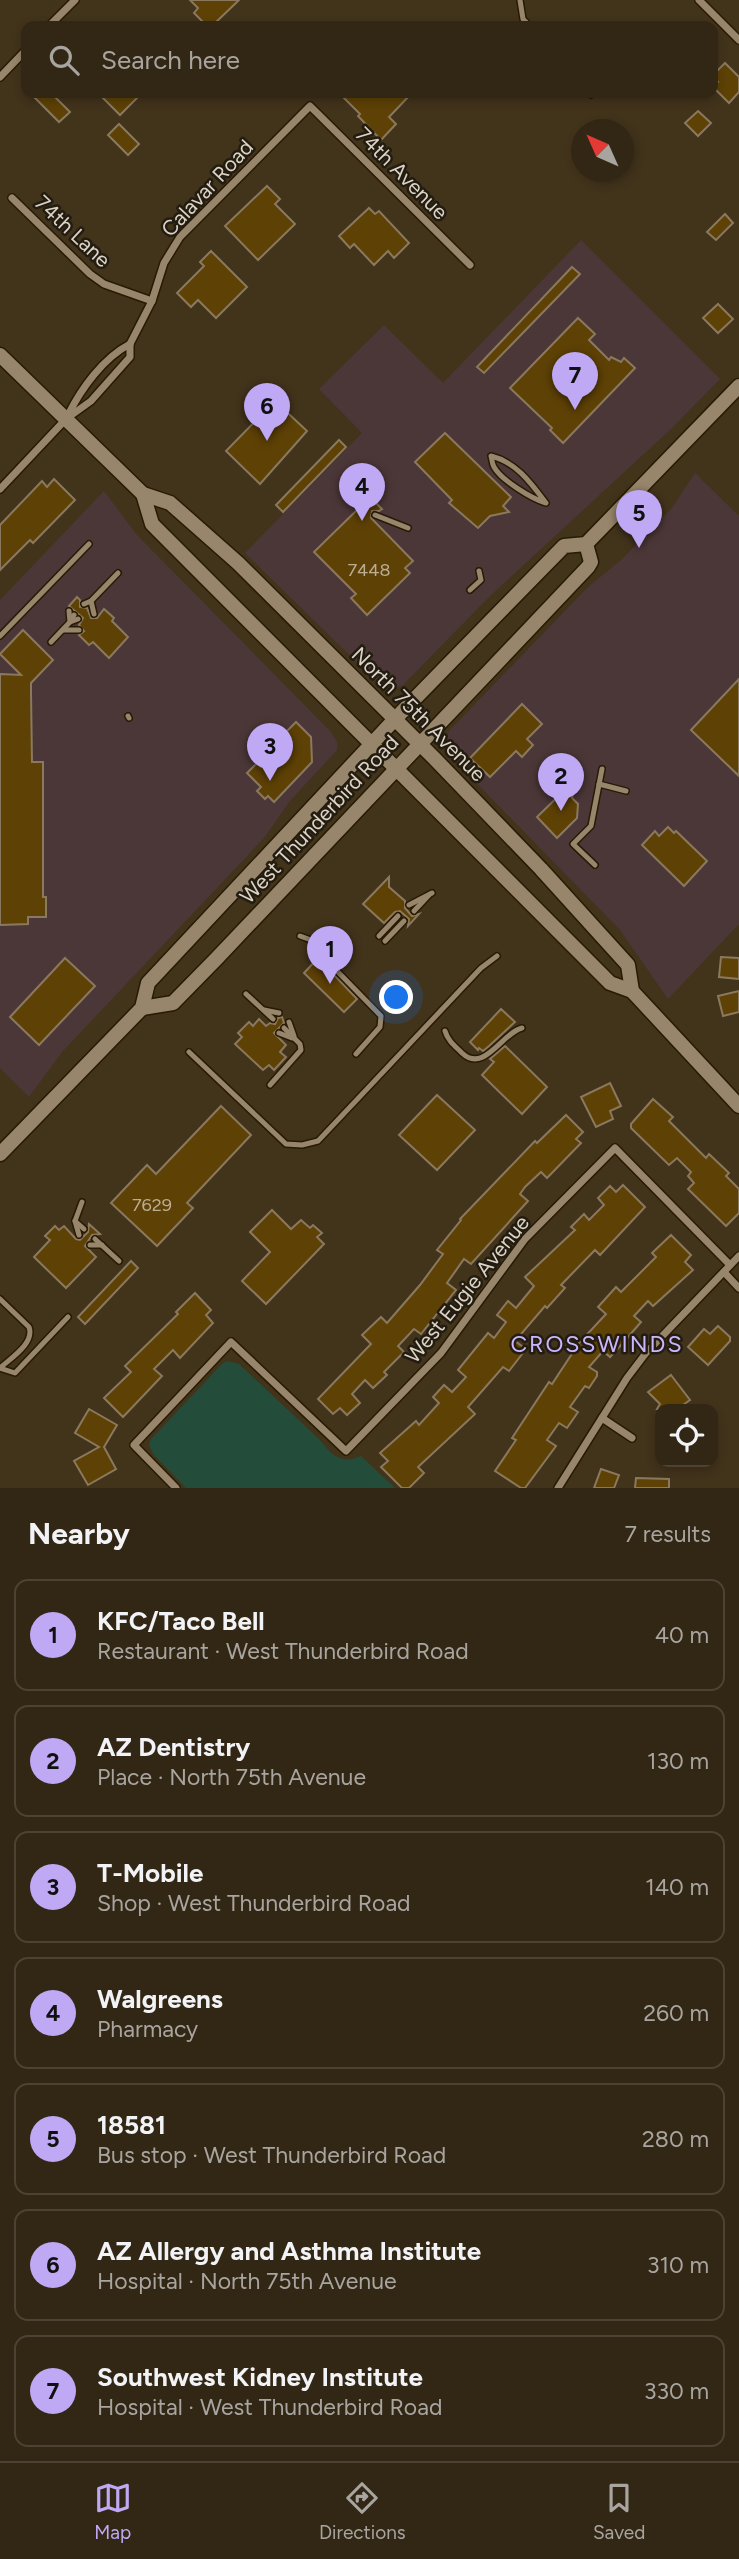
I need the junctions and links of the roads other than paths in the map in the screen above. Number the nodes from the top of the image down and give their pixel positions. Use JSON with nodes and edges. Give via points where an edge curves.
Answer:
{"nodes":[{"id":1,"x":75,"y":0,"type":"edge"},
{"id":2,"x":520,"y":0,"type":"edge"},
{"id":3,"x":699,"y":0,"type":"edge"},
{"id":4,"x":54,"y":21,"type":"edge"},
{"id":5,"x":525,"y":21,"type":"edge"},
{"id":6,"x":739,"y":40,"type":"edge"},
{"id":7,"x":21,"y":55,"type":"edge"},
{"id":8,"x":0,"y":77,"type":"edge"},
{"id":9,"x":310,"y":106,"type":"joint"},
{"id":10,"x":12,"y":198,"type":"dead end"},
{"id":11,"x":470,"y":265,"type":"dead end"},
{"id":12,"x":152,"y":301,"type":"junction"},
{"id":13,"x":130,"y":344,"type":"junction"},
{"id":14,"x":0,"y":355,"type":"edge"},
{"id":15,"x":102,"y":368,"type":"junction"},
{"id":16,"x":112,"y":379,"type":"junction"},
{"id":17,"x":739,"y":386,"type":"edge"},
{"id":18,"x":66,"y":419,"type":"junction"},
{"id":19,"x":0,"y":489,"type":"edge"},
{"id":20,"x":143,"y":494,"type":"junction"},
{"id":21,"x":354,"y":494,"type":"dead end"},
{"id":22,"x":363,"y":503,"type":"dead end"},
{"id":23,"x":546,"y":503,"type":"joint"},
{"id":24,"x":375,"y":515,"type":"dead end"},
{"id":25,"x":408,"y":528,"type":"dead end"},
{"id":26,"x":89,"y":544,"type":"dead end"},
{"id":27,"x":586,"y":544,"type":"junction"},
{"id":28,"x":479,"y":571,"type":"dead end"},
{"id":29,"x":118,"y":573,"type":"dead end"},
{"id":30,"x":470,"y":590,"type":"dead end"},
{"id":31,"x":92,"y":601,"type":"junction"},
{"id":32,"x":84,"y":604,"type":"dead end"},
{"id":33,"x":94,"y":614,"type":"dead end"},
{"id":34,"x":71,"y":622,"type":"junction"},
{"id":35,"x":63,"y":630,"type":"junction"},
{"id":36,"x":79,"y":630,"type":"dead end"},
{"id":37,"x":0,"y":636,"type":"edge"},
{"id":38,"x":51,"y":642,"type":"dead end"},
{"id":39,"x":395,"y":719,"type":"junction"},
{"id":40,"x":419,"y":743,"type":"junction"},
{"id":41,"x":372,"y":744,"type":"junction"},
{"id":42,"x":396,"y":767,"type":"junction"},
{"id":43,"x":602,"y":769,"type":"dead end"},
{"id":44,"x":599,"y":784,"type":"junction"},
{"id":45,"x":626,"y":791,"type":"dead end"},
{"id":46,"x":595,"y":865,"type":"dead end"},
{"id":47,"x":409,"y":905,"type":"dead end"},
{"id":48,"x":414,"y":911,"type":"dead end"},
{"id":49,"x":398,"y":916,"type":"dead end"},
{"id":50,"x":404,"y":921,"type":"dead end"},
{"id":51,"x":300,"y":936,"type":"dead end"},
{"id":52,"x":379,"y":936,"type":"dead end"},
{"id":53,"x":385,"y":941,"type":"dead end"},
{"id":54,"x":497,"y":956,"type":"dead end"},
{"id":55,"x":632,"y":991,"type":"junction"},
{"id":56,"x":246,"y":994,"type":"dead end"},
{"id":57,"x":142,"y":1008,"type":"junction"},
{"id":58,"x":264,"y":1010,"type":"junction"},
{"id":59,"x":279,"y":1013,"type":"dead end"},
{"id":60,"x":271,"y":1021,"type":"dead end"},
{"id":61,"x":289,"y":1022,"type":"dead end"},
{"id":62,"x":522,"y":1028,"type":"dead end"},
{"id":63,"x":281,"y":1031,"type":"dead end"},
{"id":64,"x":445,"y":1031,"type":"dead end"},
{"id":65,"x":295,"y":1039,"type":"junction"},
{"id":66,"x":189,"y":1052,"type":"dead end"},
{"id":67,"x":356,"y":1054,"type":"dead end"},
{"id":68,"x":270,"y":1085,"type":"dead end"},
{"id":69,"x":739,"y":1105,"type":"edge"},
{"id":70,"x":0,"y":1154,"type":"edge"},
{"id":71,"x":82,"y":1202,"type":"dead end"},
{"id":72,"x":82,"y":1232,"type":"dead end"},
{"id":73,"x":92,"y":1242,"type":"dead end"},
{"id":74,"x":739,"y":1256,"type":"edge"},
{"id":75,"x":119,"y":1261,"type":"dead end"},
{"id":76,"x":727,"y":1268,"type":"junction"},
{"id":77,"x":739,"y":1288,"type":"edge"},
{"id":78,"x":0,"y":1299,"type":"edge"},
{"id":79,"x":68,"y":1317,"type":"dead end"},
{"id":80,"x":0,"y":1368,"type":"edge"},
{"id":81,"x":602,"y":1418,"type":"junction"},
{"id":82,"x":632,"y":1438,"type":"dead end"},
{"id":83,"x":177,"y":1488,"type":"edge"},
{"id":84,"x":558,"y":1488,"type":"edge"}],
"edges":[{"from":1,"to":4,"type":"street"},
{"from":2,"to":5,"type":"lane"},
{"from":3,"to":6,"type":"street"},
{"from":7,"to":8,"type":"street"},
{"from":9,"to":11,"type":"street","name":"74th Avenue"},
{"from":9,"to":12,"type":"street","name":"Calavar Road","via":[[180,237],[164,263]]},
{"from":10,"to":12,"type":"street","name":"74th Lane","via":[[90,274],[104,284]]},
{"from":12,"to":13,"type":"street","name":"Calavar Road"},
{"from":13,"to":15,"type":"street","name":"Calavar Road"},
{"from":13,"to":16,"type":"street","name":"Calavar Road","via":[[130,357]]},
{"from":14,"to":18,"type":"main road","name":"North 75th Avenue"},
{"from":15,"to":16,"type":"lane"},
{"from":15,"to":18,"type":"street","name":"Calavar Road","via":[[79,392]]},
{"from":16,"to":18,"type":"street","name":"Calavar Road"},
{"from":17,"to":27,"type":"main road","name":"West Thunderbird Road"},
{"from":18,"to":19,"type":"street"},
{"from":18,"to":20,"type":"main road","name":"North 75th Avenue"},
{"from":20,"to":39,"type":"main road","name":"North 75th Avenue","via":[[170,503],[238,563]]},
{"from":20,"to":41,"type":"main road","name":"North 75th Avenue","via":[[152,524]]},
{"from":21,"to":22,"type":"lane"},
{"from":23,"to":23,"type":"lane","via":[[520,491],[494,467],[491,456],[505,459]]},
{"from":24,"to":25,"type":"lane"},
{"from":26,"to":37,"type":"lane"},
{"from":27,"to":39,"type":"main road","name":"West Thunderbird Road","via":[[564,546]]},
{"from":27,"to":40,"type":"main road","name":"West Thunderbird Road","via":[[588,567]]},
{"from":28,"to":30,"type":"lane","via":[[481,579]]},
{"from":29,"to":31,"type":"lane"},
{"from":31,"to":32,"type":"lane"},
{"from":31,"to":33,"type":"lane"},
{"from":34,"to":34,"type":"lane","via":[[74,615]]},
{"from":34,"to":35,"type":"lane"},
{"from":35,"to":36,"type":"lane"},
{"from":35,"to":38,"type":"lane"},
{"from":39,"to":40,"type":"main road","name":"North 75th Avenue"},
{"from":39,"to":41,"type":"main road","name":"West Thunderbird Road"},
{"from":40,"to":42,"type":"main road","name":"West Thunderbird Road"},
{"from":40,"to":55,"type":"main road","name":"North 75th Avenue","via":[[628,965]]},
{"from":41,"to":42,"type":"main road","name":"North 75th Avenue"},
{"from":41,"to":57,"type":"main road","name":"West Thunderbird Road","via":[[148,983]]},
{"from":42,"to":55,"type":"main road","name":"North 75th Avenue","via":[[610,983]]},
{"from":42,"to":57,"type":"main road","name":"West Thunderbird Road","via":[[173,1003]]},
{"from":43,"to":44,"type":"lane"},
{"from":44,"to":45,"type":"lane"},
{"from":44,"to":46,"type":"lane","via":[[591,826],[573,844]]},
{"from":47,"to":48,"type":"lane","via":[[432,893]]},
{"from":49,"to":52,"type":"lane"},
{"from":50,"to":53,"type":"lane"},
{"from":51,"to":67,"type":"lane","via":[[311,940],[381,1016],[380,1027]]},
{"from":54,"to":66,"type":"lane","via":[[318,1141],[286,1144]]},
{"from":55,"to":69,"type":"main road","name":"North 75th Avenue"},
{"from":56,"to":58,"type":"lane"},
{"from":57,"to":70,"type":"main road","name":"West Thunderbird Road"},
{"from":58,"to":59,"type":"lane"},
{"from":58,"to":60,"type":"lane"},
{"from":61,"to":65,"type":"lane"},
{"from":62,"to":64,"type":"lane","via":[[513,1030],[477,1060],[466,1057]]},
{"from":63,"to":65,"type":"lane"},
{"from":65,"to":68,"type":"lane","via":[[301,1050]]},
{"from":71,"to":72,"type":"lane","via":[[75,1221]]},
{"from":73,"to":75,"type":"lane"},
{"from":74,"to":76,"type":"street"},
{"from":76,"to":77,"type":"street"},
{"from":76,"to":81,"type":"street","via":[[646,1353]]},
{"from":76,"to":83,"type":"street","name":"West Eugie Avenue","via":[[615,1148],[525,1239],[441,1353],[346,1451],[232,1342],[134,1445]]},
{"from":78,"to":80,"type":"lane","via":[[31,1332],[30,1339]]},
{"from":79,"to":80,"type":"lane","via":[[15,1373]]},
{"from":81,"to":82,"type":"street"},
{"from":81,"to":84,"type":"street"}]}
